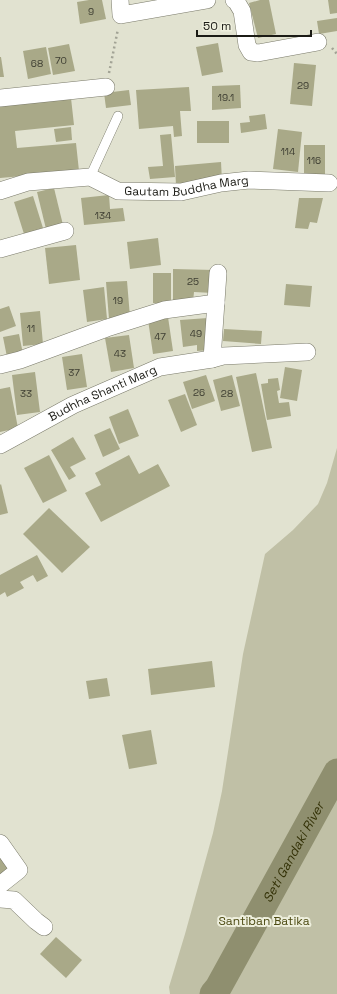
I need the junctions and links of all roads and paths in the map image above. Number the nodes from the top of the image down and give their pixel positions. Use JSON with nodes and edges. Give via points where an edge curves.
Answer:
{"nodes":[{"id":1,"x":207,"y":0,"type":"edge"},
{"id":2,"x":234,"y":0,"type":"edge"},
{"id":3,"x":121,"y":8,"type":"edge"},
{"id":4,"x":318,"y":42,"type":"dead end"},
{"id":5,"x":106,"y":87,"type":"joint"},
{"id":6,"x":0,"y":98,"type":"edge"},
{"id":7,"x":118,"y":116,"type":"dead end"},
{"id":8,"x":90,"y":177,"type":"junction"},
{"id":9,"x":329,"y":183,"type":"dead end"},
{"id":10,"x":0,"y":191,"type":"edge"},
{"id":11,"x":65,"y":231,"type":"dead end"},
{"id":12,"x":0,"y":249,"type":"edge"},
{"id":13,"x":218,"y":273,"type":"dead end"},
{"id":14,"x":216,"y":303,"type":"junction"},
{"id":15,"x":307,"y":352,"type":"dead end"},
{"id":16,"x":212,"y":359,"type":"junction"},
{"id":17,"x":0,"y":365,"type":"edge"},
{"id":18,"x":0,"y":445,"type":"edge"},
{"id":19,"x":0,"y":843,"type":"edge"},
{"id":20,"x":0,"y":885,"type":"edge"},
{"id":21,"x":0,"y":900,"type":"edge"},
{"id":22,"x":44,"y":927,"type":"dead end"}],
"edges":[{"from":1,"to":3,"type":"street"},
{"from":2,"to":4,"type":"street","via":[[242,10],[247,46],[251,52],[258,53]]},
{"from":3,"to":5,"type":"path"},
{"from":5,"to":6,"type":"street"},
{"from":7,"to":8,"type":"lane"},
{"from":8,"to":9,"type":"street","name":"Gautam Buddha Marg","via":[[118,191],[181,192],[249,180]]},
{"from":8,"to":10,"type":"street","via":[[28,182]]},
{"from":11,"to":12,"type":"street"},
{"from":13,"to":14,"type":"street"},
{"from":14,"to":16,"type":"street"},
{"from":14,"to":17,"type":"street","via":[[164,310]]},
{"from":15,"to":16,"type":"street","name":"Budhha Shanti Marg","via":[[223,356]]},
{"from":16,"to":18,"type":"street","name":"Budhha Shanti Marg","via":[[160,367],[73,405]]},
{"from":19,"to":20,"type":"street","via":[[19,870]]},
{"from":21,"to":22,"type":"street","via":[[14,900]]}]}
